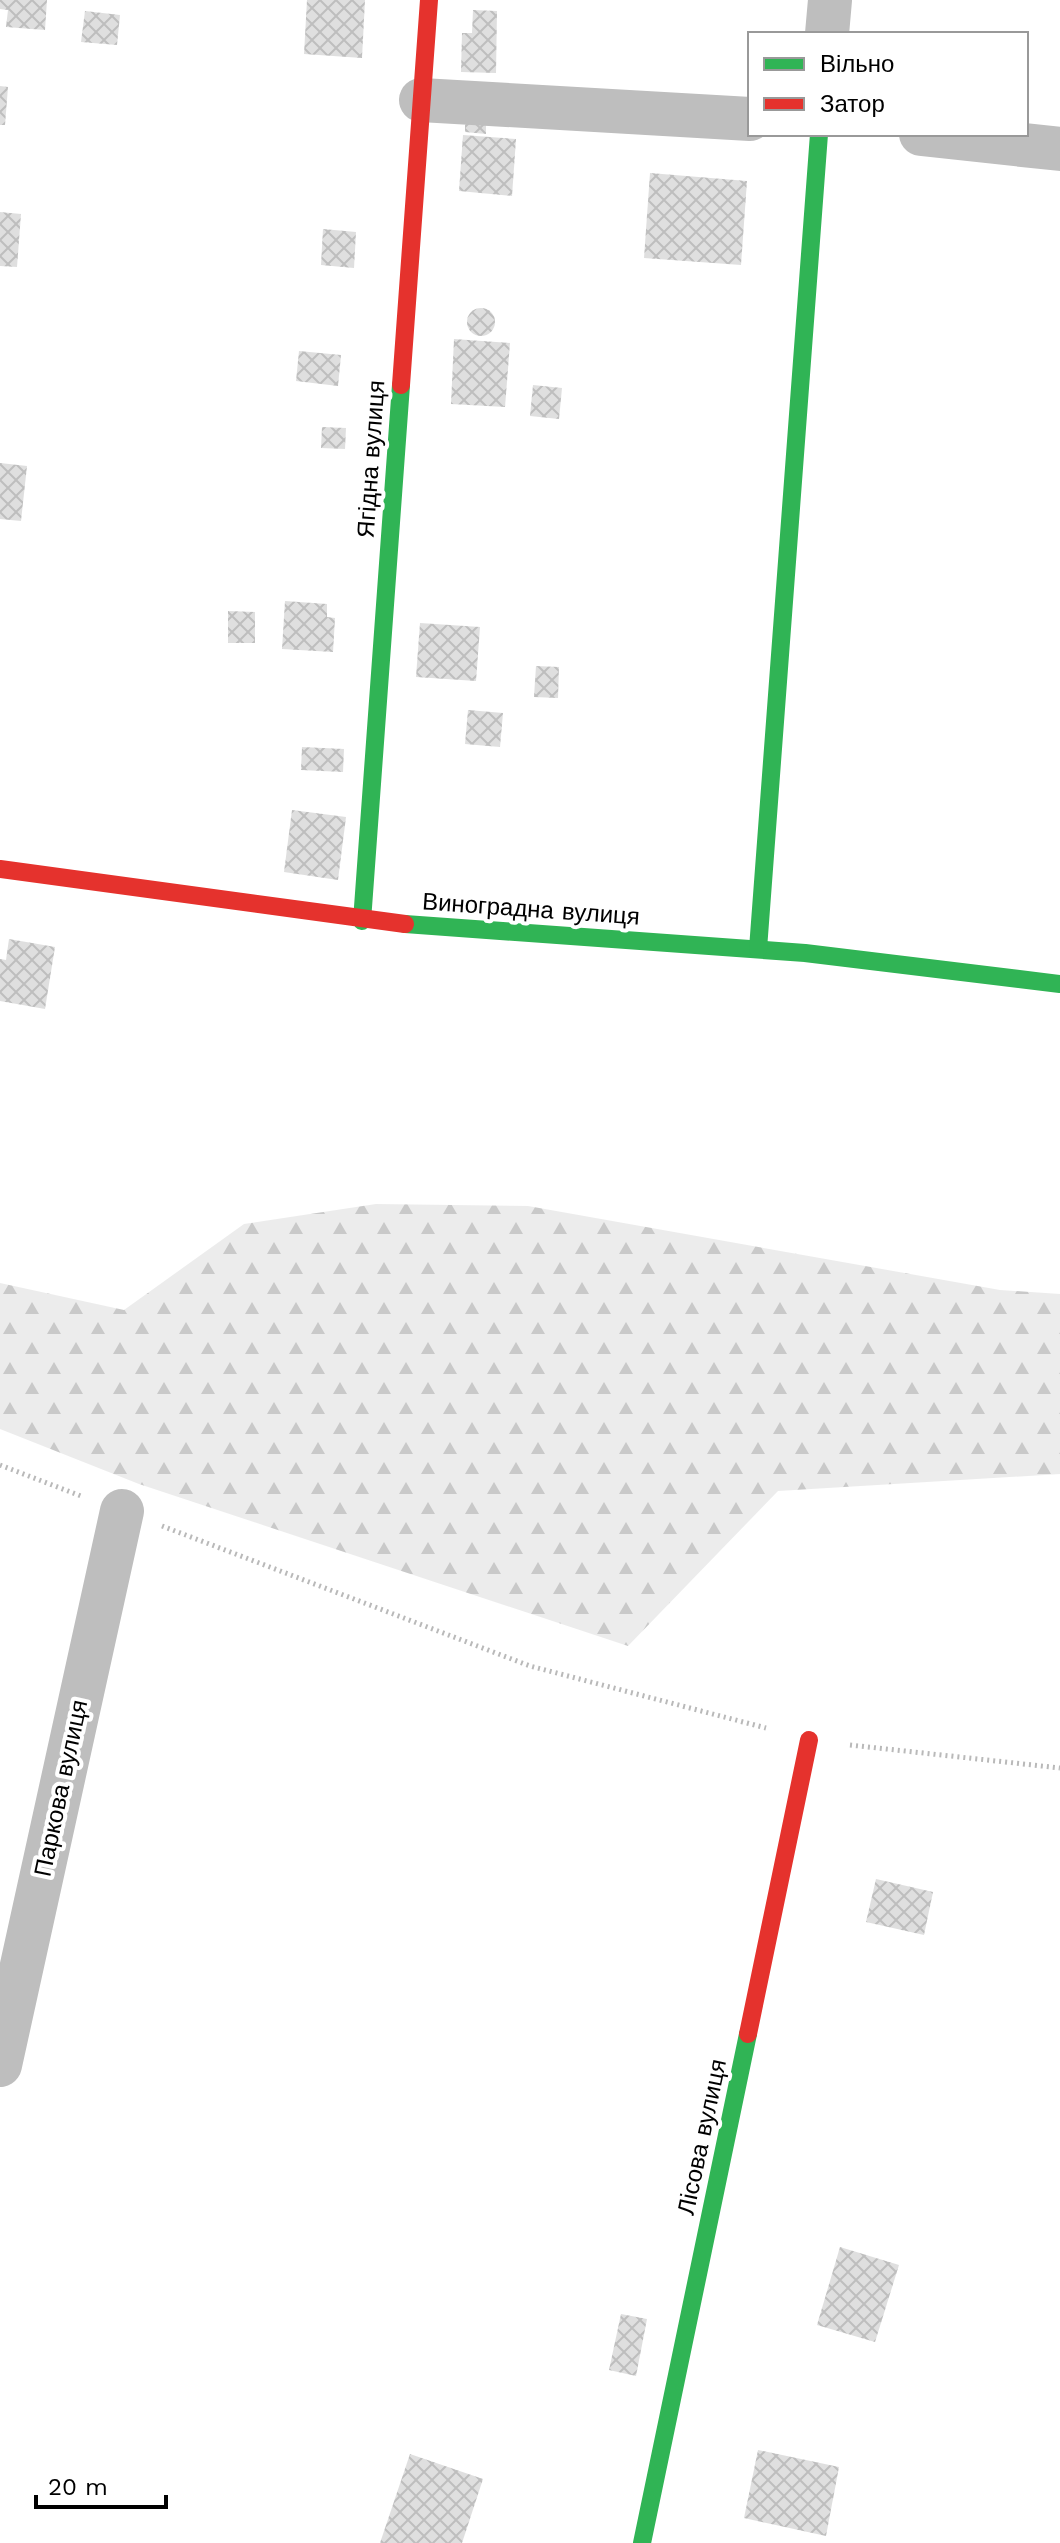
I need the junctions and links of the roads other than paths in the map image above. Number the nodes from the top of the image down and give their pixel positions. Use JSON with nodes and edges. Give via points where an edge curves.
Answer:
{"nodes":[{"id":1,"x":429,"y":0,"type":"edge"},
{"id":2,"x":830,"y":0,"type":"edge"},
{"id":3,"x":827,"y":32,"type":"edge"},
{"id":4,"x":421,"y":100,"type":"junction"},
{"id":5,"x":748,"y":119,"type":"edge"},
{"id":6,"x":819,"y":136,"type":"edge"},
{"id":7,"x":940,"y":136,"type":"edge"},
{"id":8,"x":1060,"y":149,"type":"edge"},
{"id":9,"x":0,"y":869,"type":"edge"},
{"id":10,"x":362,"y":921,"type":"junction"},
{"id":11,"x":758,"y":949,"type":"junction"},
{"id":12,"x":1060,"y":984,"type":"edge"},
{"id":13,"x":122,"y":1511,"type":"road end"},
{"id":14,"x":809,"y":1740,"type":"road end"},
{"id":15,"x":0,"y":2065,"type":"edge"},
{"id":16,"x":642,"y":2543,"type":"edge"}],
"edges":[{"from":1,"to":4,"type":"street","name":"Ягідна вулиця"},
{"from":2,"to":3,"type":"street"},
{"from":4,"to":5,"type":"street"},
{"from":4,"to":10,"type":"street","name":"Ягідна вулиця"},
{"from":6,"to":11,"type":"street"},
{"from":7,"to":8,"type":"street"},
{"from":9,"to":10,"type":"street","name":"Виноградна вулиця"},
{"from":10,"to":11,"type":"street","name":"Виноградна вулиця"},
{"from":11,"to":12,"type":"street","name":"Виноградна вулиця"},
{"from":13,"to":15,"type":"street","name":"Паркова вулиця"},
{"from":14,"to":16,"type":"street","name":"Лісова вулиця"}]}
